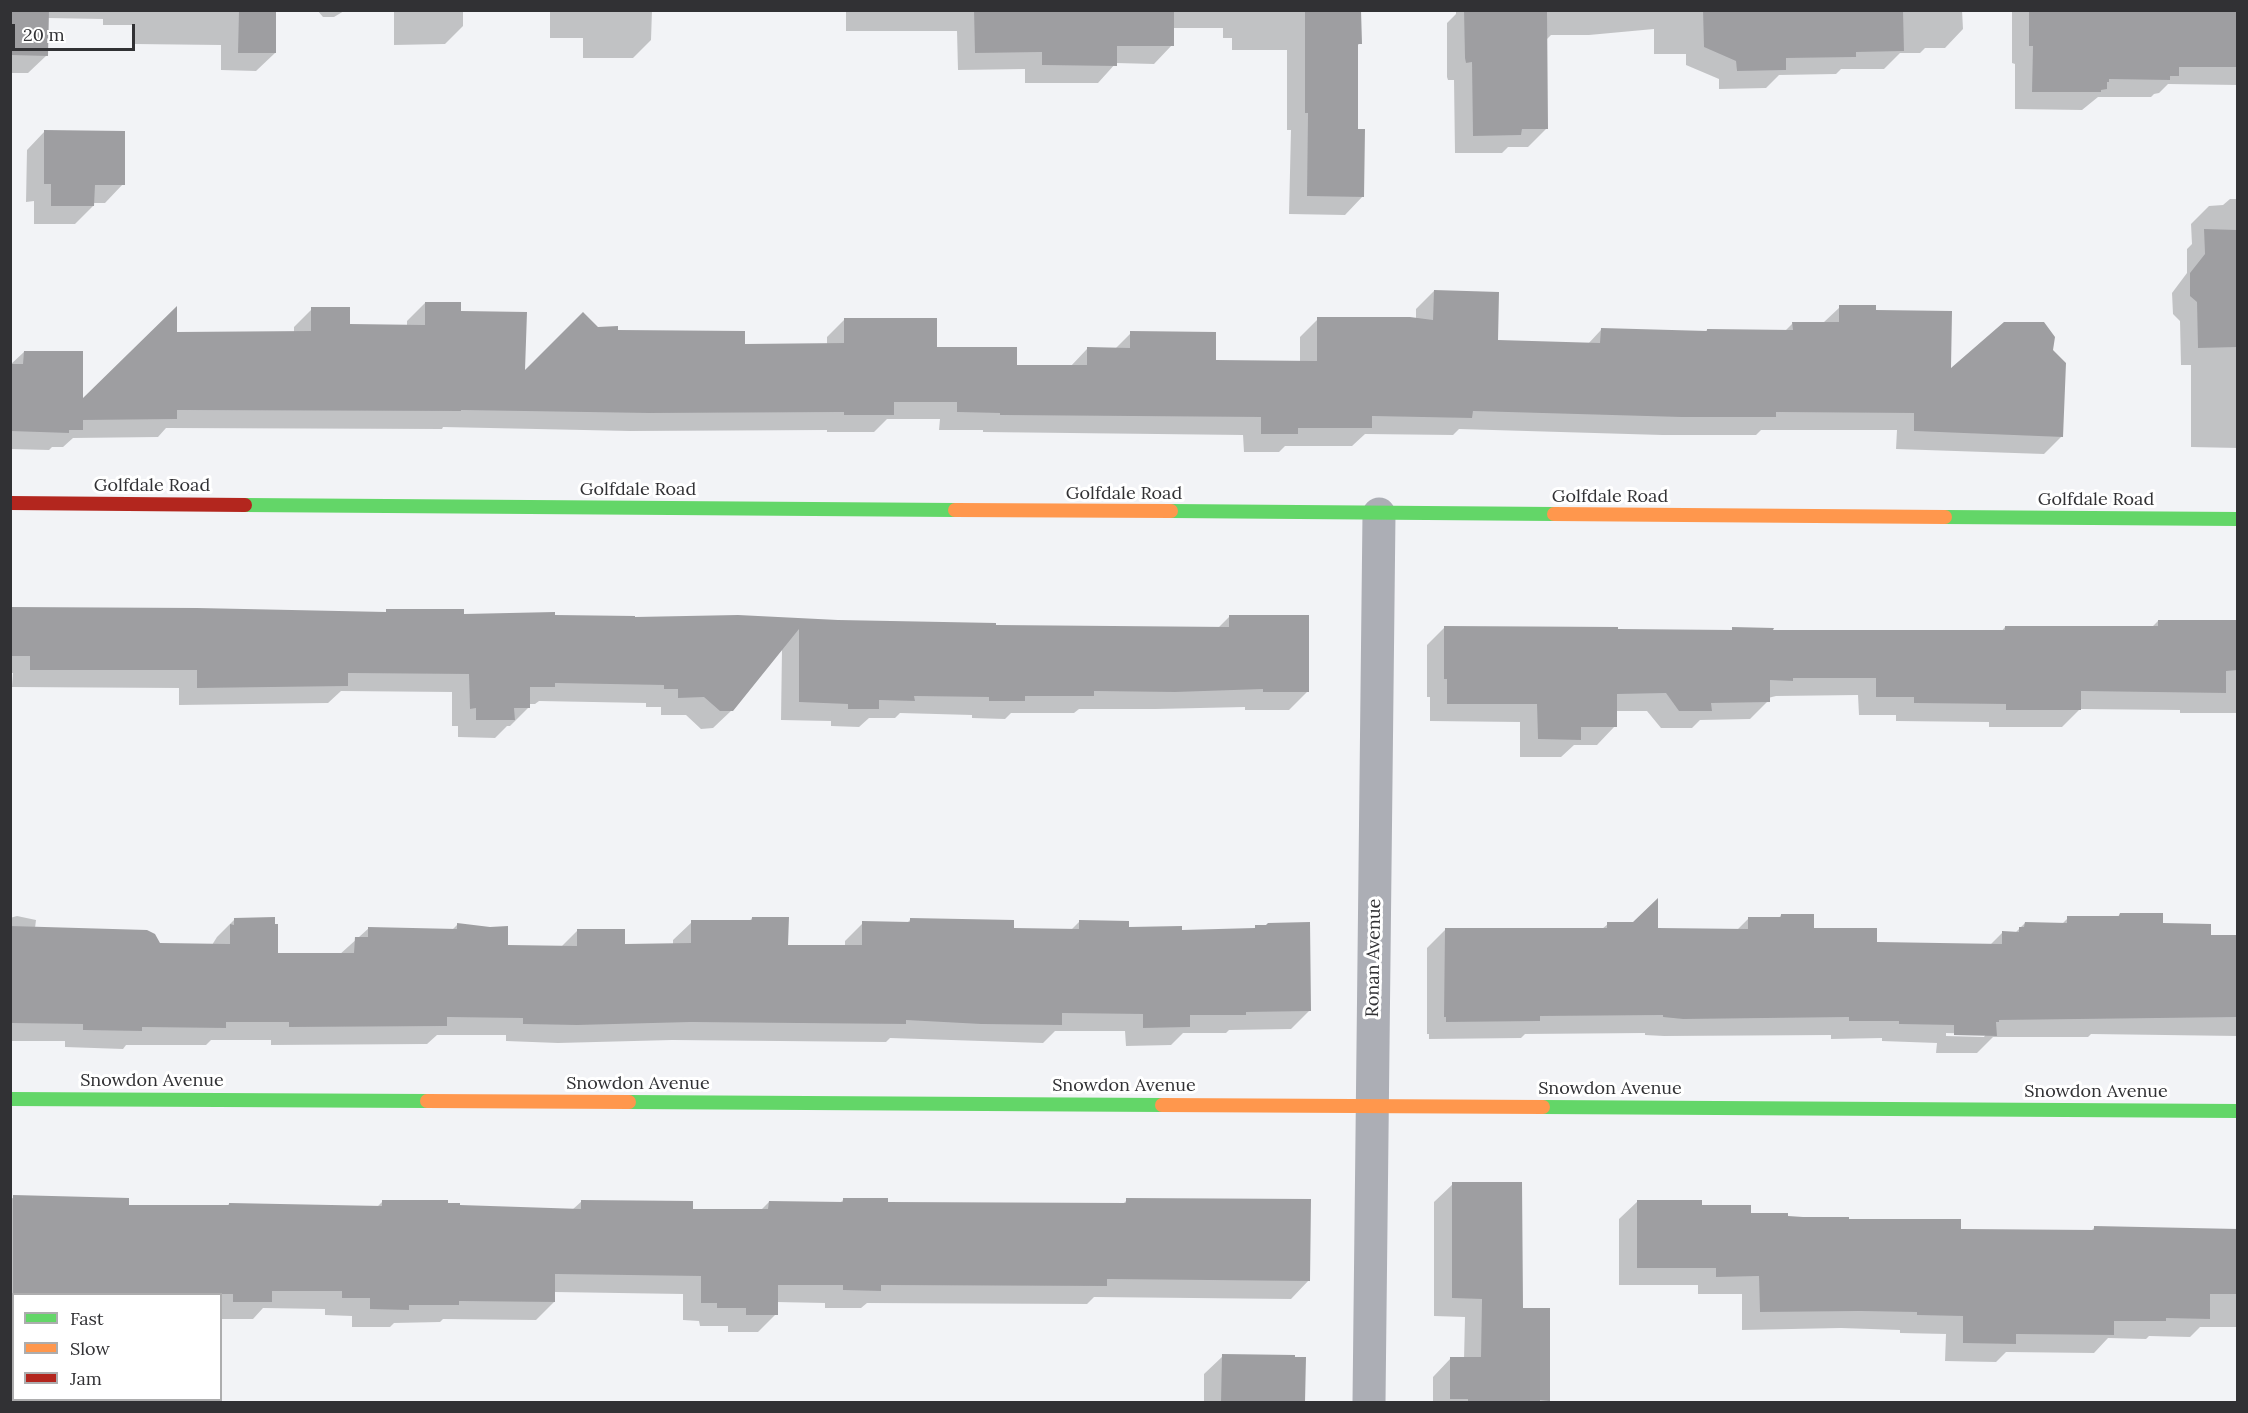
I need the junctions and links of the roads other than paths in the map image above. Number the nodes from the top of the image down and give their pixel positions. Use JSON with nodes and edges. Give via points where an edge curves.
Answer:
{"nodes":[{"id":1,"x":10,"y":503,"type":"edge"},
{"id":2,"x":1379,"y":514,"type":"junction"},
{"id":3,"x":2238,"y":519,"type":"edge"},
{"id":4,"x":10,"y":1099,"type":"edge"},
{"id":5,"x":1372,"y":1105,"type":"junction"},
{"id":6,"x":2238,"y":1111,"type":"edge"},
{"id":7,"x":1370,"y":1402,"type":"edge"}],
"edges":[{"from":1,"to":2,"type":"street","name":"Golfdale Road"},
{"from":2,"to":3,"type":"street","name":"Golfdale Road"},
{"from":2,"to":5,"type":"street","name":"Ronan Avenue"},
{"from":4,"to":5,"type":"street","name":"Snowdon Avenue"},
{"from":5,"to":6,"type":"street","name":"Snowdon Avenue"},
{"from":5,"to":7,"type":"street","name":"Ronan Avenue"}]}
